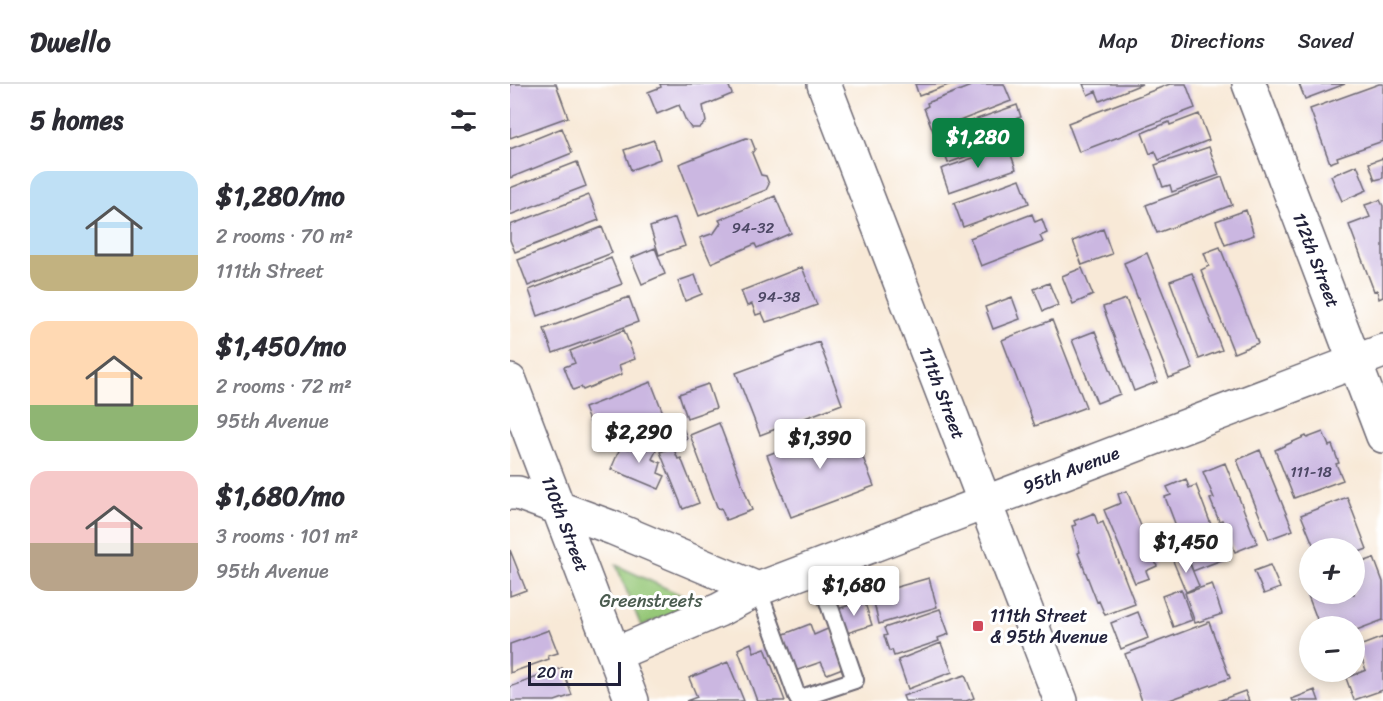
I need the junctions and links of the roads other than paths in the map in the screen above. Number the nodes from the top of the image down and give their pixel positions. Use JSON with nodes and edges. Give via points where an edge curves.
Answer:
{"nodes":[{"id":1,"x":824,"y":84,"type":"edge"},
{"id":2,"x":1249,"y":84,"type":"edge"},
{"id":3,"x":1369,"y":357,"type":"edge"},
{"id":4,"x":510,"y":381,"type":"edge"},
{"id":5,"x":1383,"y":436,"type":"edge"},
{"id":6,"x":510,"y":493,"type":"edge"},
{"id":7,"x":984,"y":503,"type":"junction"},
{"id":8,"x":558,"y":507,"type":"junction"},
{"id":9,"x":816,"y":567,"type":"junction"},
{"id":10,"x":758,"y":589,"type":"junction"},
{"id":11,"x":615,"y":654,"type":"junction"},
{"id":12,"x":632,"y":701,"type":"edge"},
{"id":13,"x":1061,"y":701,"type":"edge"}],
"edges":[{"from":1,"to":7,"type":"street","name":"111th Street"},
{"from":2,"to":3,"type":"street","name":"112th Street"},
{"from":3,"to":5,"type":"street","name":"112th Street"},
{"from":3,"to":7,"type":"street","name":"95th Avenue"},
{"from":4,"to":8,"type":"street","name":"110th Street"},
{"from":6,"to":8,"type":"street"},
{"from":7,"to":9,"type":"street","name":"95th Avenue"},
{"from":7,"to":13,"type":"street","name":"111th Street"},
{"from":8,"to":10,"type":"street"},
{"from":8,"to":11,"type":"street","name":"110th Street"},
{"from":9,"to":10,"type":"street","name":"95th Avenue"},
{"from":9,"to":10,"type":"lane","via":[[855,680],[798,699]]},
{"from":10,"to":11,"type":"street","name":"95th Avenue"},
{"from":11,"to":12,"type":"street","name":"110th Street"}]}
